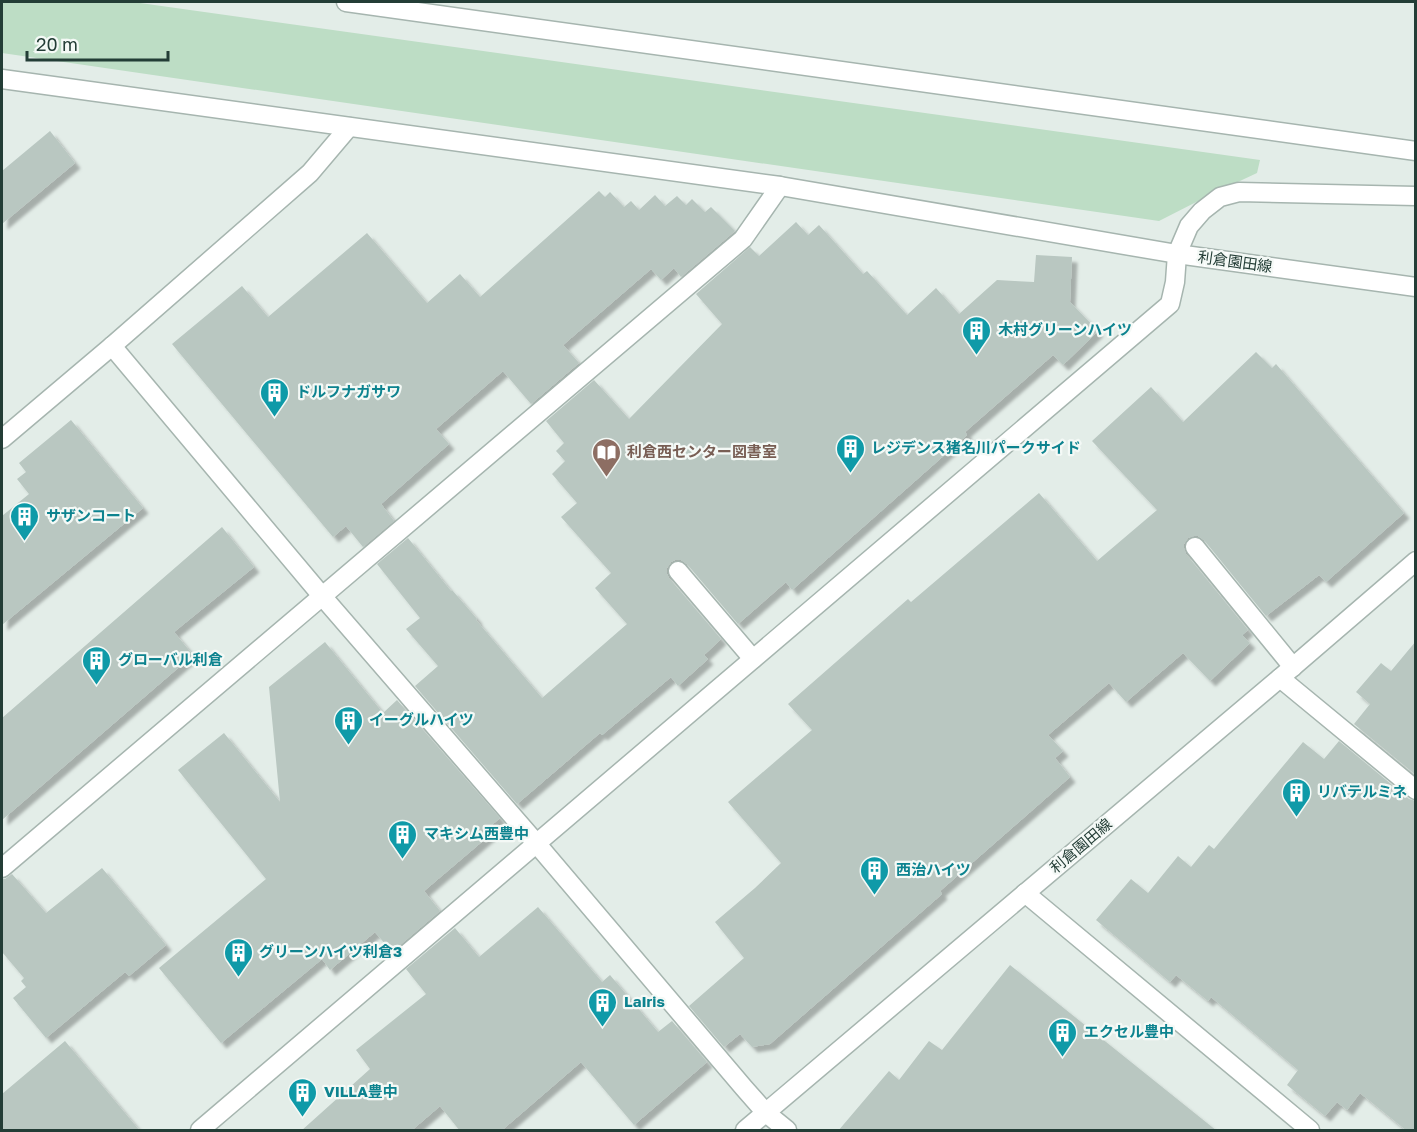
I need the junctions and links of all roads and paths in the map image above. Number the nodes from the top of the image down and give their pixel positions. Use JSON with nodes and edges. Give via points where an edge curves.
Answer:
{"nodes":[{"id":1,"x":346,"y":2,"type":"edge"},
{"id":2,"x":2,"y":79,"type":"edge"},
{"id":3,"x":349,"y":127,"type":"junction"},
{"id":4,"x":1416,"y":151,"type":"edge"},
{"id":5,"x":780,"y":186,"type":"junction"},
{"id":6,"x":1416,"y":196,"type":"edge"},
{"id":7,"x":1177,"y":254,"type":"junction"},
{"id":8,"x":1416,"y":287,"type":"edge"},
{"id":9,"x":112,"y":346,"type":"junction"},
{"id":10,"x":2,"y":439,"type":"edge"},
{"id":11,"x":1195,"y":547,"type":"dead end"},
{"id":12,"x":1416,"y":561,"type":"edge"},
{"id":13,"x":678,"y":571,"type":"dead end"},
{"id":14,"x":322,"y":596,"type":"junction"},
{"id":15,"x":753,"y":659,"type":"junction"},
{"id":16,"x":1286,"y":672,"type":"junction"},
{"id":17,"x":1416,"y":790,"type":"edge"},
{"id":18,"x":536,"y":843,"type":"junction"},
{"id":19,"x":2,"y":868,"type":"edge"},
{"id":20,"x":1025,"y":893,"type":"junction"},
{"id":21,"x":766,"y":1113,"type":"junction"},
{"id":22,"x":200,"y":1131,"type":"edge"},
{"id":23,"x":745,"y":1131,"type":"edge"},
{"id":24,"x":787,"y":1131,"type":"edge"},
{"id":25,"x":1310,"y":1131,"type":"edge"}],
"edges":[{"from":1,"to":4,"type":"street"},
{"from":2,"to":3,"type":"street"},
{"from":3,"to":5,"type":"street"},
{"from":3,"to":9,"type":"street","via":[[310,173]]},
{"from":5,"to":7,"type":"street"},
{"from":5,"to":14,"type":"street","via":[[742,239]]},
{"from":6,"to":7,"type":"street","name":"利倉園田線","via":[[1239,192],[1220,197],[1202,211],[1188,226]]},
{"from":7,"to":8,"type":"street","name":"利倉園田線"},
{"from":7,"to":15,"type":"street","via":[[1170,304]]},
{"from":9,"to":10,"type":"street"},
{"from":9,"to":14,"type":"street"},
{"from":11,"to":16,"type":"street"},
{"from":12,"to":16,"type":"street","name":"利倉園田線"},
{"from":13,"to":15,"type":"street"},
{"from":14,"to":18,"type":"street"},
{"from":14,"to":19,"type":"street"},
{"from":15,"to":18,"type":"street"},
{"from":16,"to":17,"type":"street"},
{"from":16,"to":20,"type":"street","name":"利倉園田線"},
{"from":18,"to":21,"type":"street"},
{"from":18,"to":22,"type":"street"},
{"from":20,"to":21,"type":"street","name":"利倉園田線"},
{"from":20,"to":25,"type":"street"},
{"from":21,"to":23,"type":"street","name":"利倉園田線"},
{"from":21,"to":24,"type":"street"}]}
